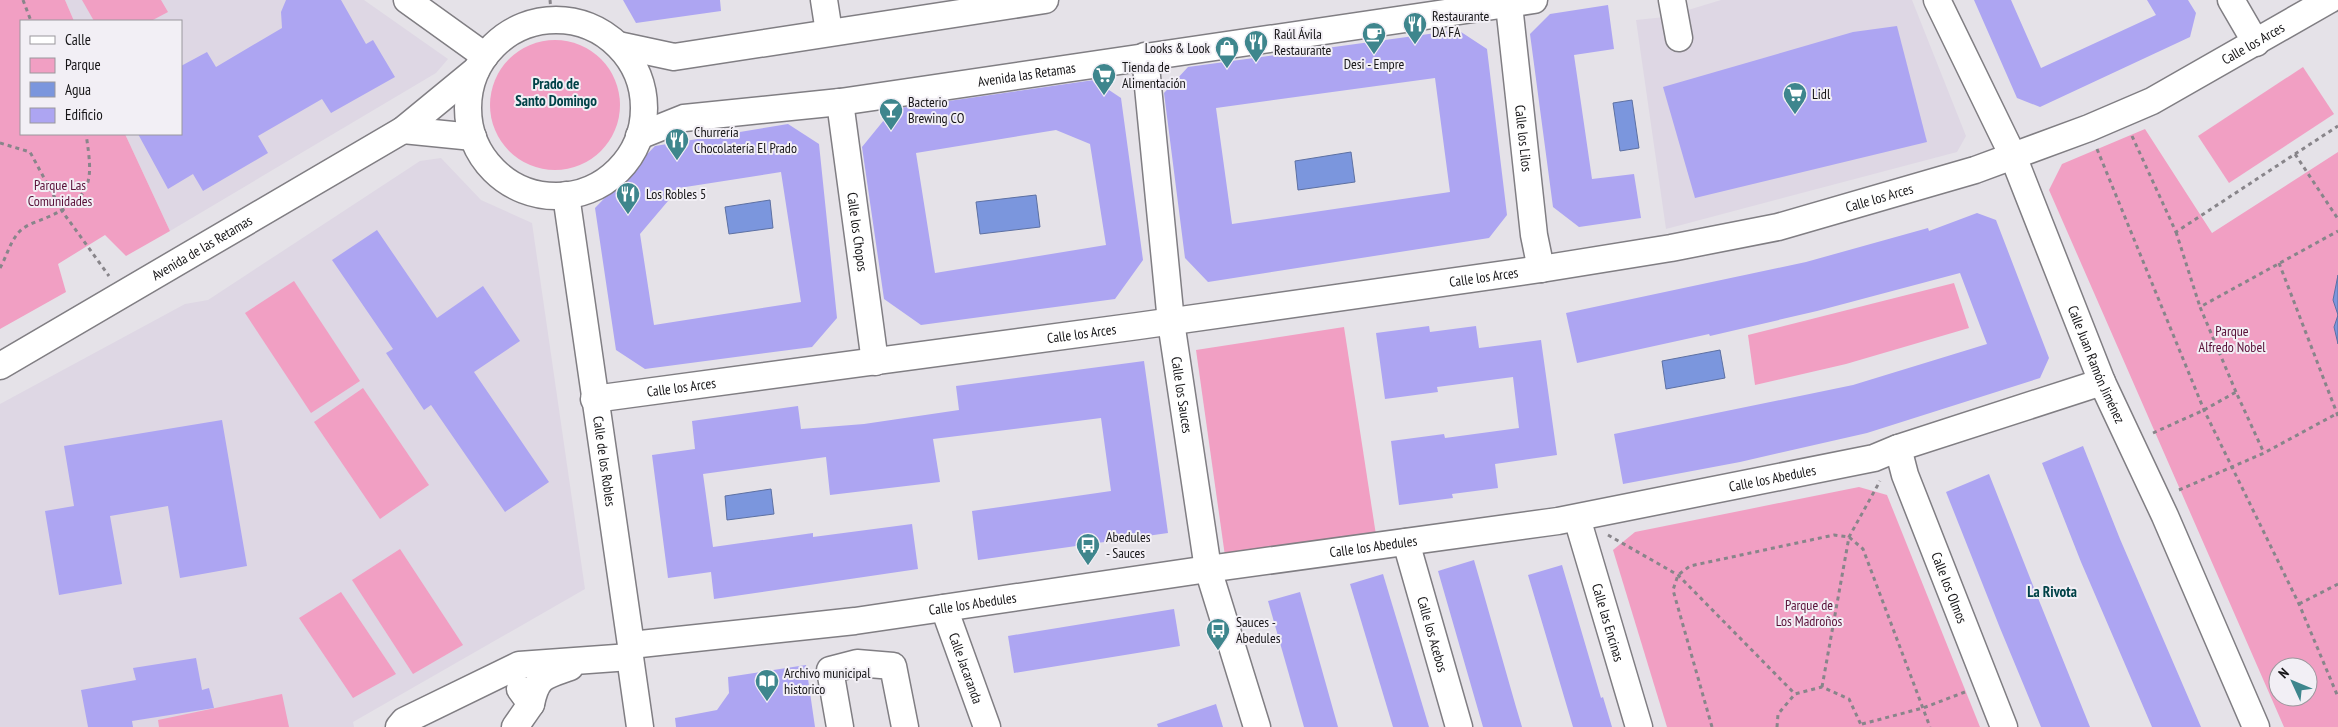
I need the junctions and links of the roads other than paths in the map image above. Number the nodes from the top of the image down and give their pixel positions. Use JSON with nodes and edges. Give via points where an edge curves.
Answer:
{"nodes":[{"id":1,"x":407,"y":0,"type":"edge"},
{"id":2,"x":824,"y":0,"type":"edge"},
{"id":3,"x":1045,"y":0,"type":"edge"},
{"id":4,"x":1534,"y":0,"type":"edge"},
{"id":5,"x":1672,"y":0,"type":"edge"},
{"id":6,"x":1937,"y":0,"type":"edge"},
{"id":7,"x":2231,"y":0,"type":"edge"},
{"id":8,"x":2329,"y":0,"type":"edge"},
{"id":9,"x":1509,"y":5,"type":"junction"},
{"id":10,"x":551,"y":10,"type":"edge"},
{"id":11,"x":829,"y":32,"type":"junction"},
{"id":12,"x":1679,"y":38,"type":"dead end"},
{"id":13,"x":2256,"y":43,"type":"junction"},
{"id":14,"x":618,"y":45,"type":"junction"},
{"id":15,"x":1145,"y":56,"type":"junction"},
{"id":16,"x":481,"y":63,"type":"junction"},
{"id":17,"x":840,"y":102,"type":"junction"},
{"id":18,"x":403,"y":130,"type":"junction"},
{"id":19,"x":639,"y":136,"type":"junction"},
{"id":20,"x":473,"y":137,"type":"junction"},
{"id":21,"x":2013,"y":156,"type":"junction"},
{"id":22,"x":566,"y":196,"type":"junction"},
{"id":23,"x":1541,"y":270,"type":"junction"},
{"id":24,"x":1171,"y":322,"type":"junction"},
{"id":25,"x":875,"y":362,"type":"junction"},
{"id":26,"x":0,"y":366,"type":"edge"},
{"id":27,"x":2102,"y":382,"type":"junction"},
{"id":28,"x":594,"y":399,"type":"junction"},
{"id":29,"x":1898,"y":448,"type":"junction"},
{"id":30,"x":1577,"y":518,"type":"junction"},
{"id":31,"x":1406,"y":542,"type":"junction"},
{"id":32,"x":1208,"y":568,"type":"junction"},
{"id":33,"x":944,"y":608,"type":"junction"},
{"id":34,"x":855,"y":620,"type":"junction"},
{"id":35,"x":631,"y":651,"type":"junction"},
{"id":36,"x":586,"y":660,"type":"junction"},
{"id":37,"x":857,"y":663,"type":"junction"},
{"id":38,"x":507,"y":670,"type":"junction"},
{"id":39,"x":531,"y":704,"type":"junction"},
{"id":40,"x":399,"y":727,"type":"edge"},
{"id":41,"x":515,"y":727,"type":"edge"},
{"id":42,"x":640,"y":727,"type":"edge"},
{"id":43,"x":840,"y":727,"type":"edge"},
{"id":44,"x":905,"y":727,"type":"edge"},
{"id":45,"x":987,"y":727,"type":"edge"},
{"id":46,"x":1257,"y":727,"type":"edge"},
{"id":47,"x":1459,"y":727,"type":"edge"},
{"id":48,"x":1639,"y":727,"type":"edge"},
{"id":49,"x":2004,"y":727,"type":"edge"},
{"id":50,"x":2256,"y":727,"type":"edge"}],
"edges":[{"from":1,"to":16,"type":"street"},
{"from":2,"to":11,"type":"street"},
{"from":3,"to":11,"type":"street"},
{"from":4,"to":9,"type":"street","name":"Avenida las Retamas"},
{"from":5,"to":12,"type":"street"},
{"from":6,"to":21,"type":"street","name":"Calle Juan Ramón Jiménez"},
{"from":7,"to":13,"type":"street"},
{"from":8,"to":13,"type":"street","name":"Calle los Arces"},
{"from":9,"to":15,"type":"street","name":"Avenida las Retamas"},
{"from":9,"to":23,"type":"street","name":"Calle los Lilos","via":[[1534,235]]},
{"from":10,"to":14,"type":"street","via":[[607,36]]},
{"from":10,"to":16,"type":"street","via":[[504,37]]},
{"from":11,"to":14,"type":"street","via":[[674,57]]},
{"from":13,"to":21,"type":"street","name":"Calle los Arces","via":[[2152,101]]},
{"from":14,"to":19,"type":"street","via":[[633,64],[642,87],[644,112]]},
{"from":15,"to":17,"type":"street","name":"Avenida las Retamas"},
{"from":15,"to":24,"type":"street","name":"Calle los Sauces"},
{"from":16,"to":18,"type":"street","name":"Avenida de las Retamas"},
{"from":16,"to":20,"type":"street","via":[[470,92],[468,115]]},
{"from":17,"to":19,"type":"street","name":"Avenida las Retamas","via":[[684,118]]},
{"from":17,"to":25,"type":"street","name":"Calle los Chopos"},
{"from":18,"to":20,"type":"street"},
{"from":18,"to":26,"type":"street","name":"Avenida de las Retamas"},
{"from":19,"to":22,"type":"street","via":[[628,158],[611,176],[590,189]]},
{"from":20,"to":22,"type":"street","via":[[487,163],[509,183],[536,194]]},
{"from":21,"to":23,"type":"street","name":"Calle los Arces","via":[[1778,227]]},
{"from":21,"to":27,"type":"street","name":"Calle Juan Ramón Jiménez"},
{"from":22,"to":28,"type":"street","name":"Calle de los Robles"},
{"from":23,"to":24,"type":"street","name":"Calle los Arces"},
{"from":24,"to":25,"type":"street","name":"Calle los Arces"},
{"from":24,"to":32,"type":"street","name":"Calle los Sauces"},
{"from":25,"to":28,"type":"street","name":"Calle los Arces"},
{"from":27,"to":29,"type":"street","name":"Calle los Abedules"},
{"from":27,"to":50,"type":"street","name":"Calle Juan Ramón Jiménez","via":[[2165,516]]},
{"from":28,"to":35,"type":"street","name":"Calle de los Robles"},
{"from":29,"to":30,"type":"street","name":"Calle los Abedules","via":[[1874,458]]},
{"from":29,"to":49,"type":"street","name":"Calle los Olmos","via":[[1905,475]]},
{"from":30,"to":31,"type":"street","name":"Calle los Abedules"},
{"from":30,"to":48,"type":"street","name":"Calle las Encinas"},
{"from":31,"to":32,"type":"street","name":"Calle los Abedules"},
{"from":31,"to":47,"type":"street","name":"Calle los Acebos"},
{"from":32,"to":33,"type":"street","name":"Calle los Abedules"},
{"from":32,"to":46,"type":"street","name":"Calle los Sauces"},
{"from":33,"to":34,"type":"street","name":"Calle los Abedules"},
{"from":33,"to":45,"type":"street","name":"Calle Jacaranda"},
{"from":34,"to":35,"type":"street","name":"Calle los Abedules"},
{"from":34,"to":37,"type":"street"},
{"from":35,"to":36,"type":"street","name":"Calle los Abedules"},
{"from":35,"to":42,"type":"street","name":"Calle de los Robles"},
{"from":36,"to":38,"type":"street","name":"Calle los Abedules","via":[[519,665]]},
{"from":36,"to":39,"type":"street","via":[[547,676],[534,686]]},
{"from":37,"to":43,"type":"street","via":[[830,670]]},
{"from":37,"to":44,"type":"street","via":[[893,666]]},
{"from":38,"to":39,"type":"street"},
{"from":38,"to":40,"type":"street","name":"Calle los Abedules","via":[[404,721]]},
{"from":39,"to":41,"type":"street"}]}
